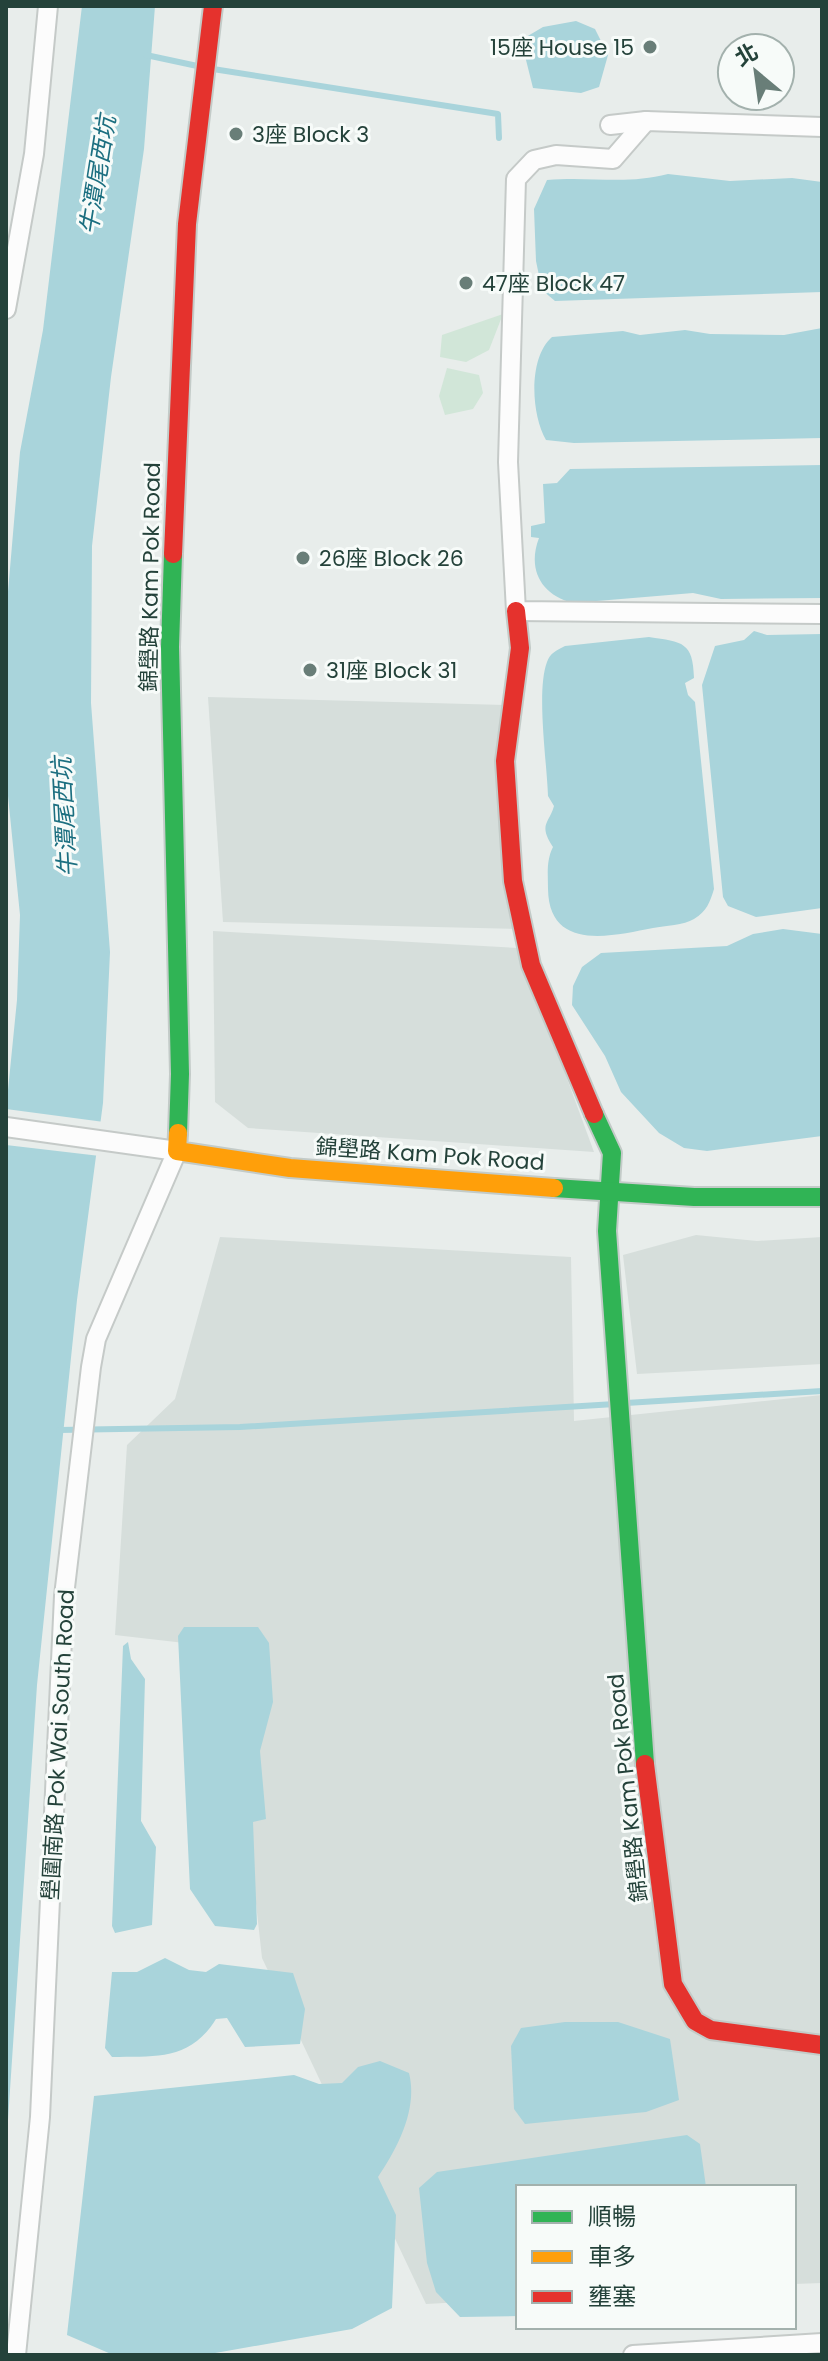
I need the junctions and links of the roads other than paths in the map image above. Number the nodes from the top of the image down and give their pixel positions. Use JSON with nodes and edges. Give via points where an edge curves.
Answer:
{"nodes":[{"id":1,"x":48,"y":6,"type":"edge"},
{"id":2,"x":213,"y":6,"type":"edge"},
{"id":3,"x":646,"y":121,"type":"junction"},
{"id":4,"x":610,"y":125,"type":"dead end"},
{"id":5,"x":822,"y":127,"type":"edge"},
{"id":6,"x":6,"y":309,"type":"edge"},
{"id":7,"x":516,"y":611,"type":"junction"},
{"id":8,"x":822,"y":614,"type":"edge"},
{"id":9,"x":6,"y":1127,"type":"edge"},
{"id":10,"x":177,"y":1151,"type":"junction"},
{"id":11,"x":612,"y":1192,"type":"junction"},
{"id":12,"x":822,"y":1197,"type":"edge"},
{"id":13,"x":822,"y":2045,"type":"edge"},
{"id":14,"x":822,"y":2343,"type":"edge"},
{"id":15,"x":16,"y":2355,"type":"edge"},
{"id":16,"x":633,"y":2355,"type":"edge"}],
"edges":[{"from":1,"to":6,"type":"street","via":[[34,154]]},
{"from":2,"to":10,"type":"street","name":"錦壆路 Kam Pok Road","via":[[187,224],[170,647],[181,1098]]},
{"from":3,"to":4,"type":"street"},
{"from":3,"to":5,"type":"street"},
{"from":3,"to":7,"type":"street","via":[[613,159],[556,155],[534,160],[516,179],[508,462]]},
{"from":7,"to":8,"type":"street"},
{"from":7,"to":11,"type":"street","via":[[520,648],[505,761],[513,881],[531,965],[607,1137]]},
{"from":9,"to":10,"type":"street","name":"錦壆路 Kam Pok Road"},
{"from":10,"to":11,"type":"street","name":"錦壆路 Kam Pok Road","via":[[247,1165]]},
{"from":10,"to":15,"type":"street","name":"壆圍南路 Pok Wai South Road","via":[[96,1339],[64,1596],[40,2117]]},
{"from":11,"to":12,"type":"street","name":"錦壆路 Kam Pok Road"},
{"from":11,"to":13,"type":"street","name":"錦壆路 Kam Pok Road","via":[[607,1231],[647,1795],[673,1984],[695,2021],[711,2030]]},
{"from":14,"to":16,"type":"street"}]}
